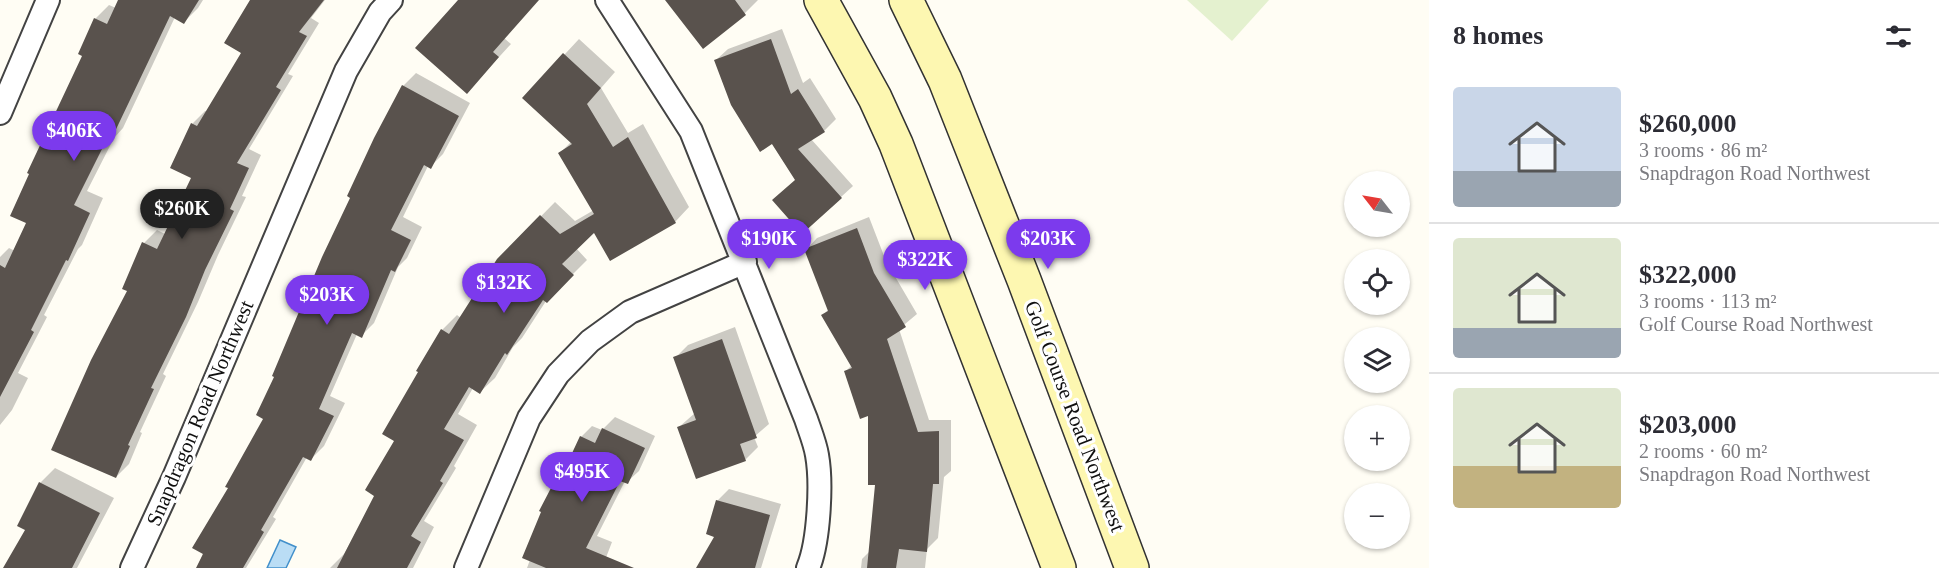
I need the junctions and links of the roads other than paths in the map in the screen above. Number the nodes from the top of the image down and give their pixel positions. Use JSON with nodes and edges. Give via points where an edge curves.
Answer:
{"nodes":[{"id":1,"x":48,"y":0,"type":"edge"},
{"id":2,"x":391,"y":0,"type":"edge"},
{"id":3,"x":608,"y":0,"type":"edge"},
{"id":4,"x":821,"y":0,"type":"edge"},
{"id":5,"x":906,"y":0,"type":"edge"},
{"id":6,"x":0,"y":113,"type":"edge"},
{"id":7,"x":745,"y":262,"type":"junction"},
{"id":8,"x":132,"y":568,"type":"edge"},
{"id":9,"x":466,"y":568,"type":"edge"},
{"id":10,"x":808,"y":568,"type":"edge"},
{"id":11,"x":1059,"y":568,"type":"edge"},
{"id":12,"x":1132,"y":568,"type":"edge"}],
"edges":[{"from":1,"to":6,"type":"street"},
{"from":2,"to":8,"type":"street","name":"Snapdragon Road Northwest","via":[[346,71]]},
{"from":3,"to":7,"type":"street","via":[[691,131]]},
{"from":4,"to":11,"type":"main road","via":[[896,144]]},
{"from":5,"to":12,"type":"main road","name":"Golf Course Road Northwest","via":[[954,102]]},
{"from":7,"to":9,"type":"street","via":[[630,312],[590,341],[558,374],[529,418]]},
{"from":7,"to":10,"type":"street","via":[[817,456],[819,496]]}]}
